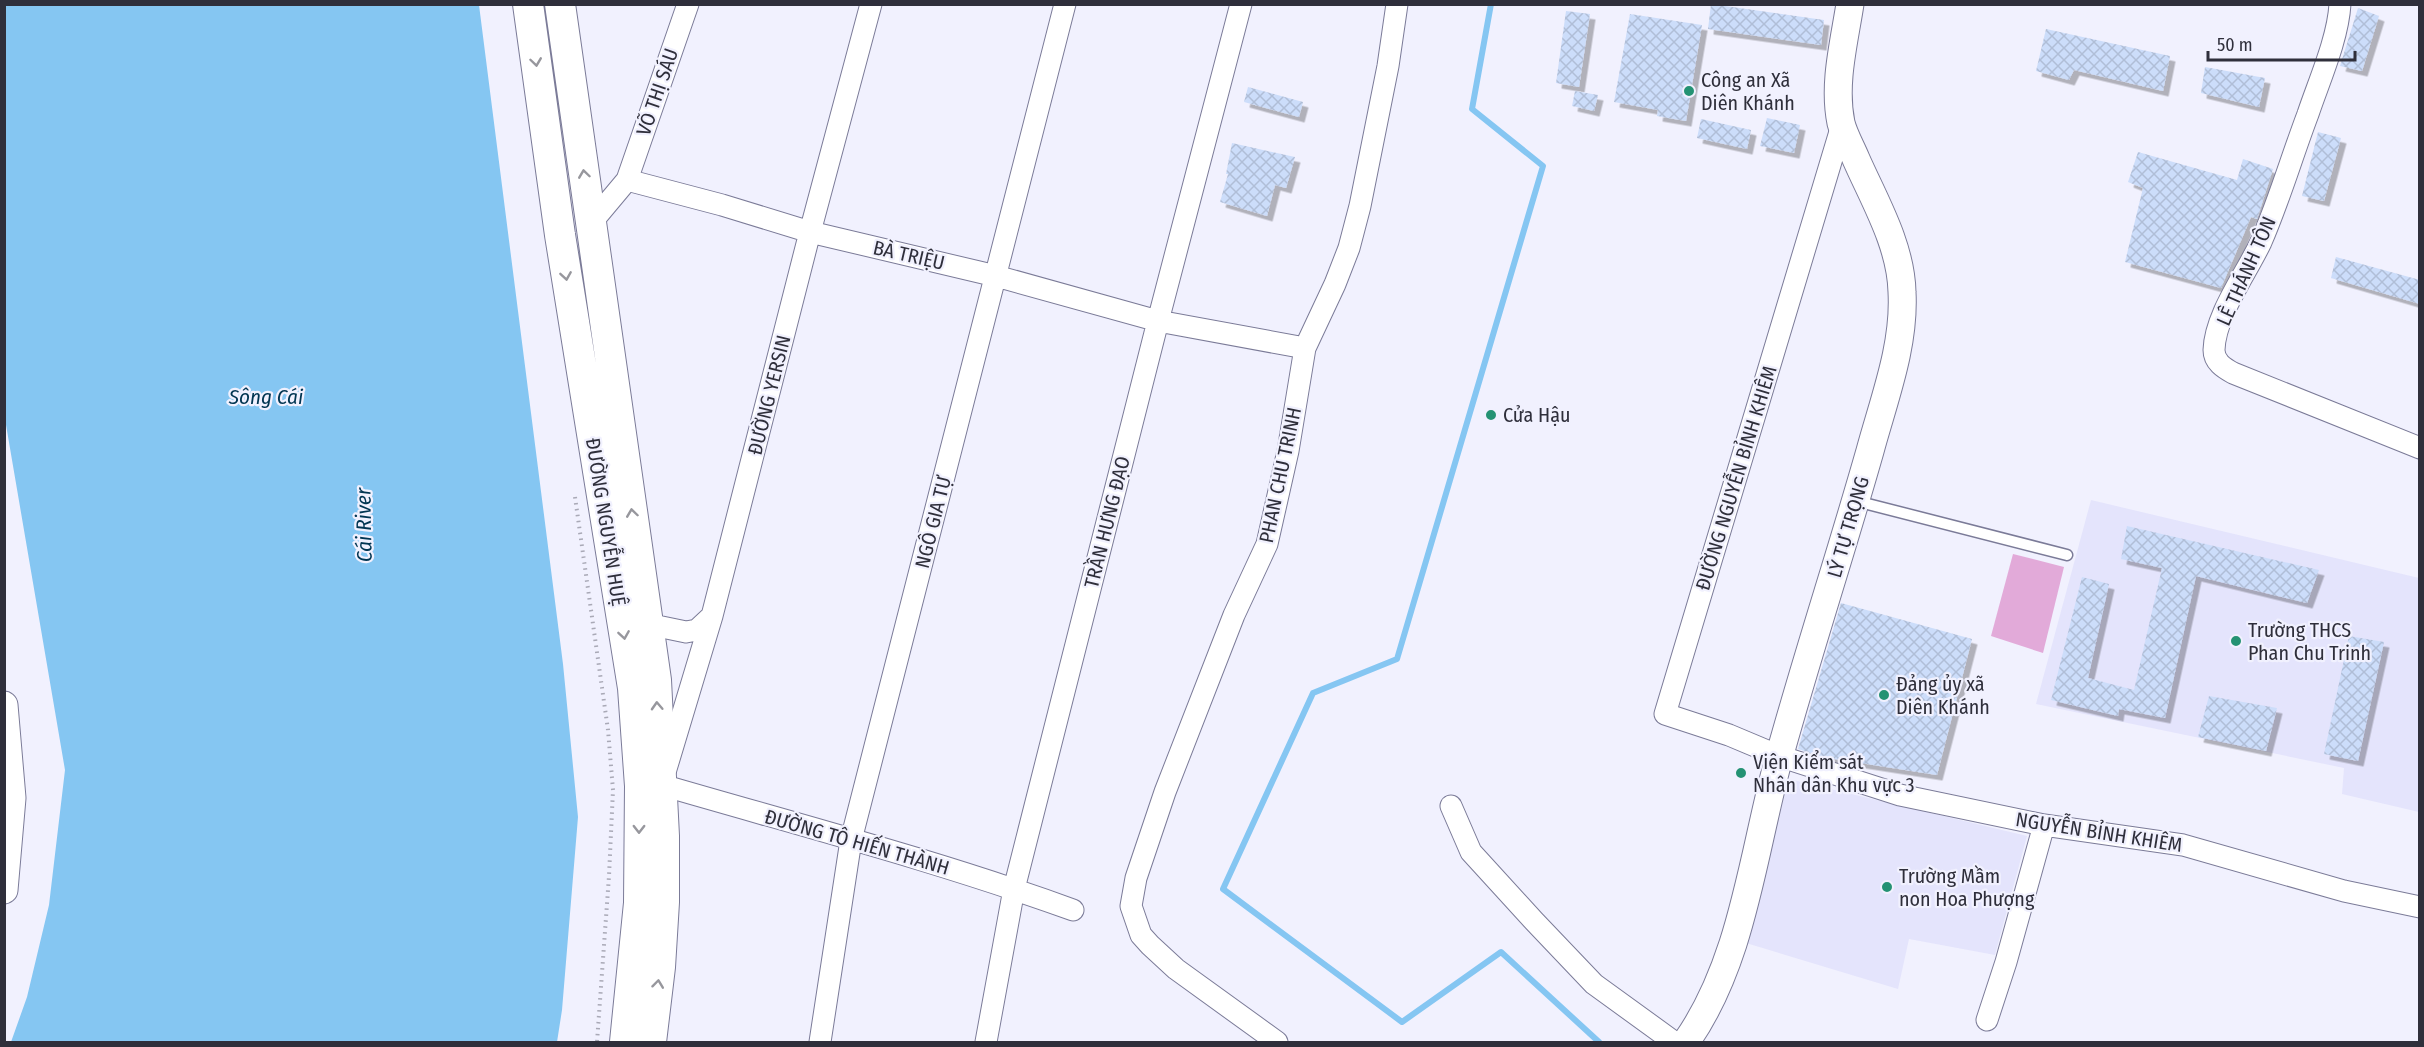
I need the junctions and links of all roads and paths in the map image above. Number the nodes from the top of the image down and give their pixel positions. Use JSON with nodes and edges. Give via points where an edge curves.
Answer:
{"nodes":[{"id":1,"x":528,"y":4,"type":"edge"},
{"id":2,"x":560,"y":4,"type":"edge"},
{"id":3,"x":688,"y":4,"type":"edge"},
{"id":4,"x":872,"y":4,"type":"edge"},
{"id":5,"x":1065,"y":4,"type":"edge"},
{"id":6,"x":1241,"y":4,"type":"edge"},
{"id":7,"x":1397,"y":4,"type":"edge"},
{"id":8,"x":1850,"y":4,"type":"edge"},
{"id":9,"x":2340,"y":4,"type":"edge"},
{"id":10,"x":1842,"y":125,"type":"junction"},
{"id":11,"x":627,"y":180,"type":"junction"},
{"id":12,"x":591,"y":223,"type":"junction"},
{"id":13,"x":810,"y":232,"type":"junction"},
{"id":14,"x":560,"y":235,"type":"junction"},
{"id":15,"x":996,"y":276,"type":"junction"},
{"id":16,"x":1158,"y":321,"type":"junction"},
{"id":17,"x":1305,"y":348,"type":"junction"},
{"id":18,"x":2420,"y":448,"type":"edge"},
{"id":19,"x":574,"y":489,"type":"dead end"},
{"id":20,"x":1856,"y":501,"type":"junction"},
{"id":21,"x":2067,"y":555,"type":"dead end"},
{"id":22,"x":646,"y":614,"type":"junction"},
{"id":23,"x":712,"y":616,"type":"junction"},
{"id":24,"x":4,"y":705,"type":"edge"},
{"id":25,"x":1779,"y":756,"type":"junction"},
{"id":26,"x":651,"y":785,"type":"junction"},
{"id":27,"x":1451,"y":806,"type":"dead end"},
{"id":28,"x":2044,"y":825,"type":"junction"},
{"id":29,"x":851,"y":840,"type":"junction"},
{"id":30,"x":1014,"y":889,"type":"junction"},
{"id":31,"x":4,"y":890,"type":"edge"},
{"id":32,"x":2420,"y":907,"type":"edge"},
{"id":33,"x":1072,"y":910,"type":"dead end"},
{"id":34,"x":1986,"y":1020,"type":"dead end"},
{"id":35,"x":597,"y":1042,"type":"edge"},
{"id":36,"x":625,"y":1042,"type":"edge"},
{"id":37,"x":651,"y":1042,"type":"edge"},
{"id":38,"x":820,"y":1042,"type":"edge"},
{"id":39,"x":986,"y":1042,"type":"edge"},
{"id":40,"x":1276,"y":1042,"type":"edge"},
{"id":41,"x":1674,"y":1042,"type":"edge"},
{"id":42,"x":1686,"y":1042,"type":"edge"}],
"edges":[{"from":1,"to":14,"type":"main road","name":"ĐƯỜNG NGUYỄN HUỆ","one_way":true},
{"from":12,"to":2,"type":"main road","name":"ĐƯỜNG NGUYỄN HUỆ","one_way":true},
{"from":3,"to":11,"type":"street","name":"VÕ THỊ SÁU"},
{"from":4,"to":13,"type":"street","name":"ĐƯỜNG YERSIN"},
{"from":5,"to":15,"type":"street","name":"NGÔ GIA TỰ"},
{"from":6,"to":16,"type":"street","name":"TRẦN HƯNG ĐẠO"},
{"from":7,"to":17,"type":"street","name":"PHAN CHU TRINH","via":[[1352,237]]},
{"from":8,"to":10,"type":"street","name":"LÝ TỰ TRỌNG","via":[[1839,72]]},
{"from":9,"to":18,"type":"street","name":"LÊ THÁNH TÔN","via":[[2320,77],[2269,224],[2230,302],[2215,340],[2214,354],[2220,365],[2233,373]]},
{"from":10,"to":20,"type":"street","name":"LÝ TỰ TRỌNG","via":[[1895,250],[1902,291],[1902,327],[1894,367]]},
{"from":10,"to":25,"type":"street","name":"ĐƯỜNG NGUYỄN BỈNH KHIÊM","via":[[1665,714]]},
{"from":11,"to":12,"type":"street"},
{"from":11,"to":13,"type":"street","name":"BÀ TRIỆU"},
{"from":12,"to":14,"type":"main road"},
{"from":22,"to":12,"type":"main road","name":"ĐƯỜNG NGUYỄN HUỆ","one_way":true},
{"from":13,"to":15,"type":"street","name":"BÀ TRIỆU"},
{"from":13,"to":23,"type":"street","name":"ĐƯỜNG YERSIN"},
{"from":14,"to":26,"type":"main road","name":"ĐƯỜNG NGUYỄN HUỆ","one_way":true},
{"from":15,"to":16,"type":"street","name":"BÀ TRIỆU"},
{"from":15,"to":29,"type":"street","name":"NGÔ GIA TỰ"},
{"from":16,"to":17,"type":"street","name":"BÀ TRIỆU"},
{"from":16,"to":30,"type":"street","name":"TRẦN HƯNG ĐẠO"},
{"from":17,"to":40,"type":"street","name":"PHAN CHU TRINH","via":[[1267,544],[1209,677],[1165,792],[1136,878],[1131,906],[1141,935],[1176,969]]},
{"from":19,"to":35,"type":"path","via":[[613,790]]},
{"from":20,"to":21,"type":"lane"},
{"from":20,"to":25,"type":"street","name":"LÝ TỰ TRỌNG"},
{"from":22,"to":23,"type":"street","via":[[657,626],[686,632],[697,630]]},
{"from":26,"to":22,"type":"main road","name":"ĐƯỜNG NGUYỄN HUỆ","one_way":true,"via":[[656,680]]},
{"from":23,"to":26,"type":"street","name":"ĐƯỜNG YERSIN"},
{"from":24,"to":31,"type":"street","via":[[12,798]]},
{"from":25,"to":28,"type":"street","name":"NGUYỄN BỈNH KHIÊM","via":[[1900,795]]},
{"from":25,"to":42,"type":"street","name":"LÝ TỰ TRỌNG","via":[[1728,962],[1711,1003]]},
{"from":26,"to":29,"type":"street","name":"ĐƯỜNG TÔ HIẾN THÀNH"},
{"from":26,"to":36,"type":"main road","name":"ĐƯỜNG NGUYỄN HUỆ","one_way":true},
{"from":37,"to":26,"type":"main road","name":"ĐƯỜNG NGUYỄN HUỆ","one_way":true,"via":[[664,902]]},
{"from":27,"to":41,"type":"street","via":[[1471,852],[1541,929],[1594,984]]},
{"from":28,"to":32,"type":"street","name":"NGUYỄN BỈNH KHIÊM","via":[[2183,845],[2343,891]]},
{"from":28,"to":34,"type":"street"},
{"from":29,"to":30,"type":"street","name":"ĐƯỜNG TÔ HIẾN THÀNH"},
{"from":29,"to":38,"type":"street","name":"NGÔ GIA TỰ"},
{"from":30,"to":33,"type":"street","name":"ĐƯỜNG TÔ HIẾN THÀNH"},
{"from":30,"to":39,"type":"street","name":"TRẦN HƯNG ĐẠO"}]}
